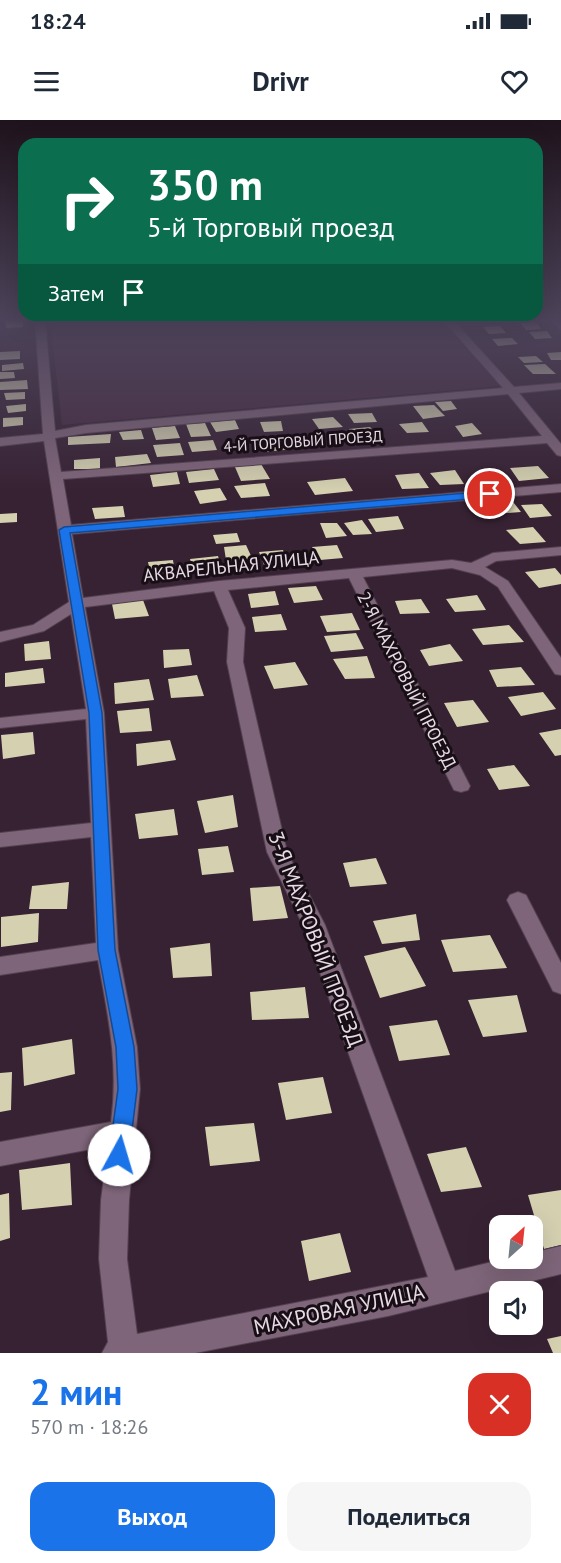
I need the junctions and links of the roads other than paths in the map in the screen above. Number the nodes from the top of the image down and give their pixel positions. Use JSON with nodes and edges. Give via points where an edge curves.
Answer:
{"nodes":[{"id":1,"x":44,"y":377,"type":"edge"},
{"id":2,"x":499,"y":377,"type":"edge"},
{"id":3,"x":561,"y":386,"type":"edge"},
{"id":4,"x":510,"y":389,"type":"junction"},
{"id":5,"x":49,"y":437,"type":"junction"},
{"id":6,"x":551,"y":439,"type":"junction"},
{"id":7,"x":0,"y":442,"type":"edge"},
{"id":8,"x":561,"y":452,"type":"edge"},
{"id":9,"x":57,"y":476,"type":"junction"},
{"id":10,"x":561,"y":488,"type":"edge"},
{"id":11,"x":64,"y":530,"type":"junction"},
{"id":12,"x":561,"y":551,"type":"edge"},
{"id":13,"x":474,"y":567,"type":"junction"},
{"id":14,"x":354,"y":573,"type":"junction"},
{"id":15,"x":219,"y":586,"type":"junction"},
{"id":16,"x":77,"y":603,"type":"junction"},
{"id":17,"x":0,"y":637,"type":"edge"},
{"id":18,"x":561,"y":670,"type":"edge"},
{"id":19,"x":96,"y":713,"type":"junction"},
{"id":20,"x":0,"y":723,"type":"edge"},
{"id":21,"x":460,"y":786,"type":"dead end"},
{"id":22,"x":102,"y":829,"type":"junction"},
{"id":23,"x":0,"y":840,"type":"edge"},
{"id":24,"x":518,"y":900,"type":"dead end"},
{"id":25,"x":107,"y":950,"type":"junction"},
{"id":26,"x":0,"y":966,"type":"edge"},
{"id":27,"x":561,"y":985,"type":"edge"},
{"id":28,"x":122,"y":1132,"type":"junction"},
{"id":29,"x":0,"y":1154,"type":"edge"},
{"id":30,"x":561,"y":1260,"type":"edge"},
{"id":31,"x":446,"y":1286,"type":"junction"},
{"id":32,"x":121,"y":1352,"type":"edge"}],
"edges":[{"from":1,"to":5,"type":"street"},
{"from":2,"to":4,"type":"street"},
{"from":3,"to":4,"type":"street"},
{"from":4,"to":5,"type":"street","via":[[86,429]]},
{"from":4,"to":6,"type":"street"},
{"from":5,"to":7,"type":"street"},
{"from":5,"to":9,"type":"street"},
{"from":6,"to":8,"type":"street"},
{"from":6,"to":9,"type":"street","name":"4-Й ТОРГОВЫЙ ПРОЕЗД"},
{"from":9,"to":11,"type":"street"},
{"from":10,"to":11,"type":"street"},
{"from":11,"to":16,"type":"street"},
{"from":12,"to":13,"type":"street","via":[[493,557]]},
{"from":13,"to":14,"type":"street","name":"АКВАРЕЛЬНАЯ УЛИЦА","via":[[433,565]]},
{"from":13,"to":18,"type":"street","via":[[490,573],[502,584]]},
{"from":14,"to":15,"type":"street","name":"АКВАРЕЛЬНАЯ УЛИЦА"},
{"from":14,"to":21,"type":"street","name":"2-Я МАХРОВЫЙ ПРОЕЗД"},
{"from":15,"to":16,"type":"street","name":"АКВАРЕЛЬНАЯ УЛИЦА"},
{"from":15,"to":31,"type":"street","name":"3-Я МАХРОВЫЙ ПРОЕЗД","via":[[237,628],[235,662],[277,852],[314,925]]},
{"from":16,"to":17,"type":"street","name":"АКВАРЕЛЬНАЯ УЛИЦА","via":[[38,628]]},
{"from":16,"to":19,"type":"street"},
{"from":19,"to":20,"type":"street"},
{"from":19,"to":22,"type":"street"},
{"from":22,"to":23,"type":"street"},
{"from":22,"to":25,"type":"street"},
{"from":24,"to":27,"type":"street"},
{"from":25,"to":26,"type":"street"},
{"from":25,"to":28,"type":"street","via":[[125,1047],[128,1089]]},
{"from":28,"to":29,"type":"street"},
{"from":28,"to":32,"type":"street","via":[[113,1259]]},
{"from":30,"to":31,"type":"street","name":"МАХРОВАЯ УЛИЦА"},
{"from":31,"to":32,"type":"street","name":"МАХРОВАЯ УЛИЦА","via":[[388,1301]]}]}
